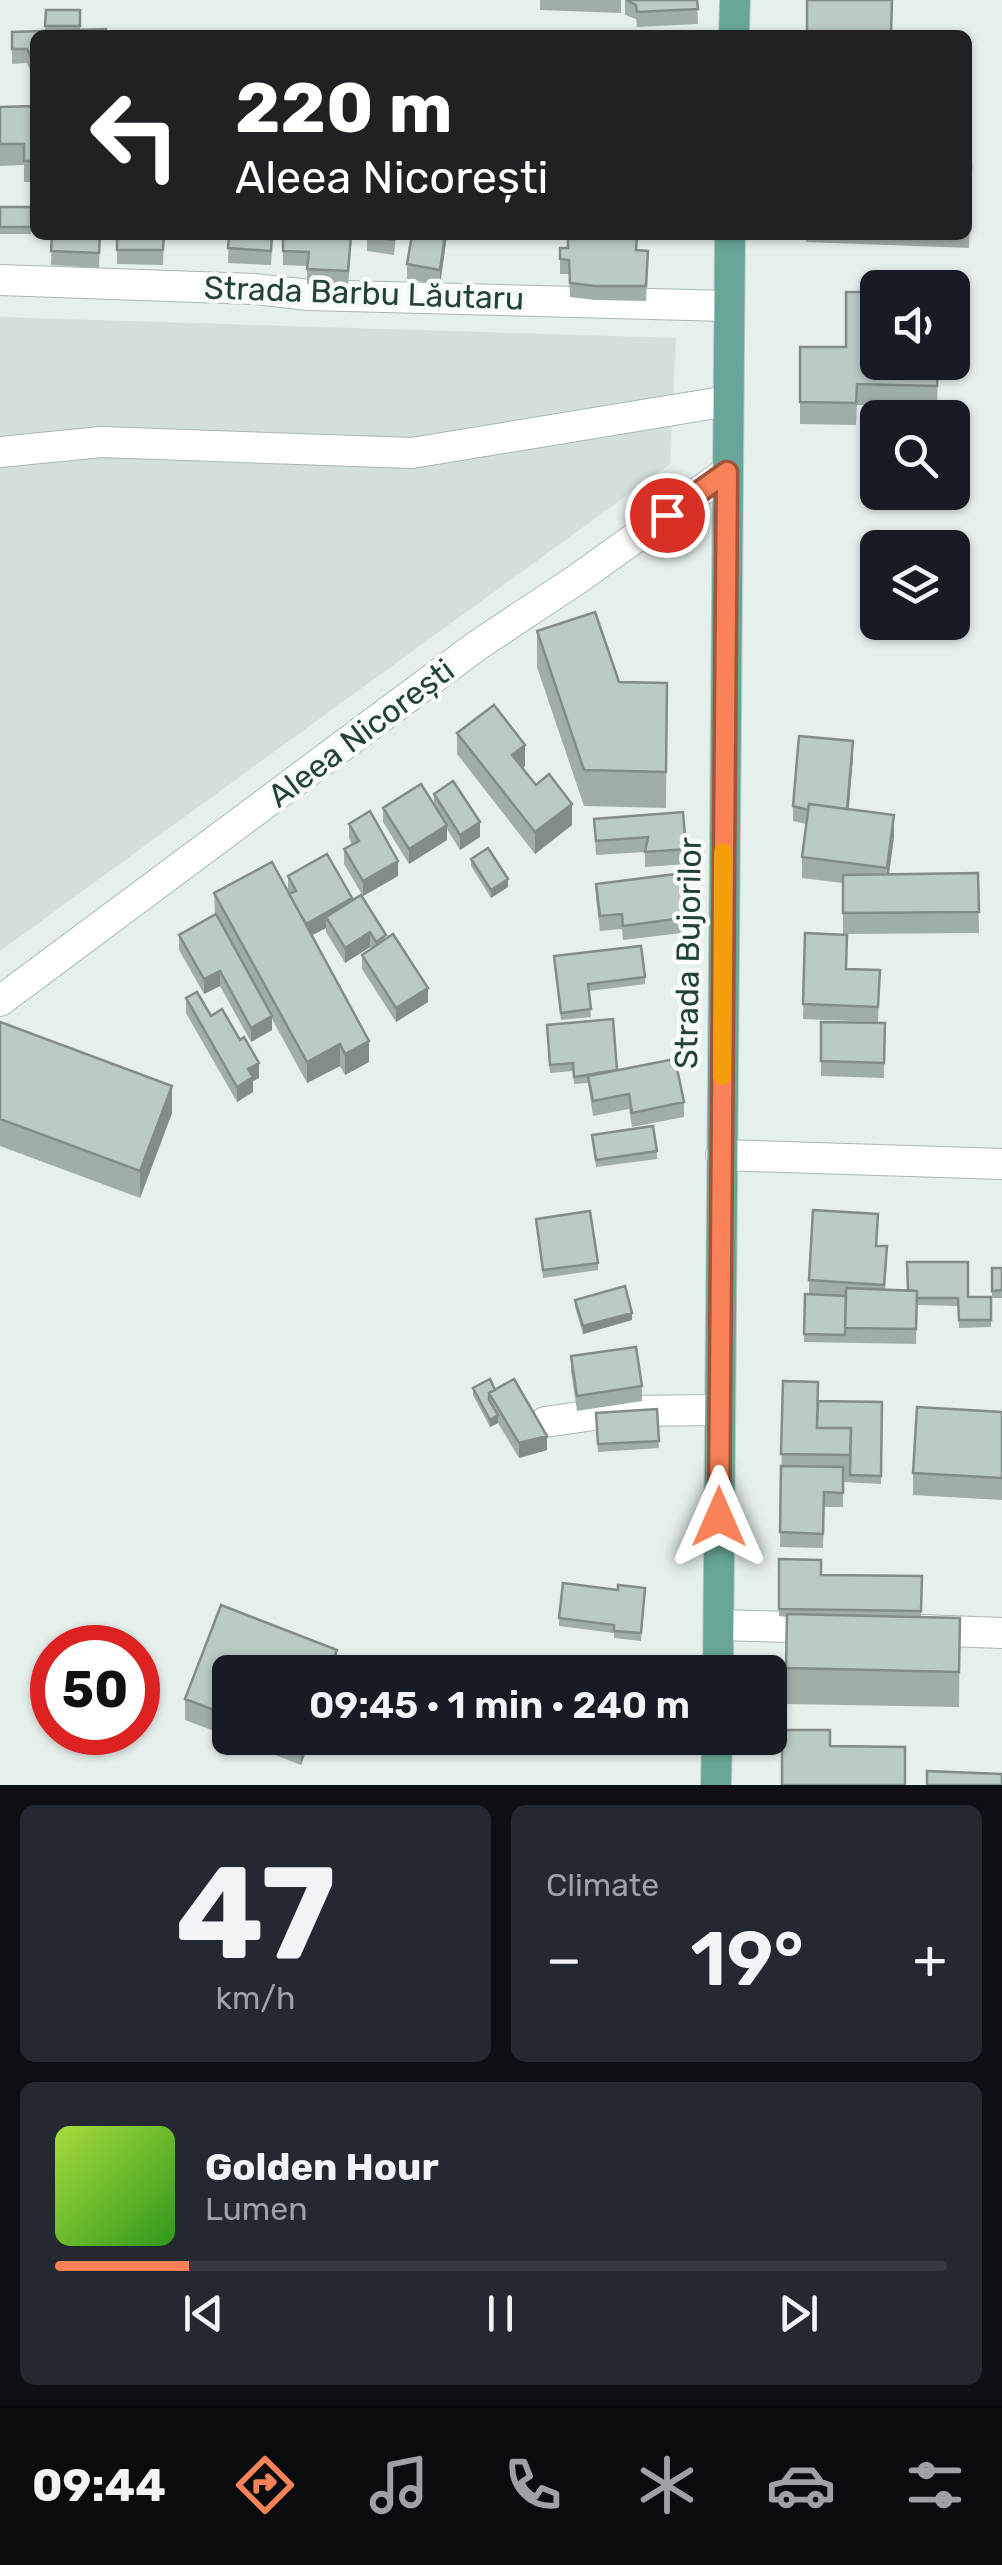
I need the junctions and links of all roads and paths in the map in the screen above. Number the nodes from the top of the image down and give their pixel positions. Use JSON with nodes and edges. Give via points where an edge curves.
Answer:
{"nodes":[{"id":1,"x":735,"y":0,"type":"edge"},
{"id":2,"x":734,"y":30,"type":"edge"},
{"id":3,"x":730,"y":240,"type":"edge"},
{"id":4,"x":0,"y":280,"type":"edge"},
{"id":5,"x":728,"y":306,"type":"junction"},
{"id":6,"x":728,"y":401,"type":"junction"},
{"id":7,"x":0,"y":452,"type":"edge"},
{"id":8,"x":727,"y":472,"type":"junction"},
{"id":9,"x":0,"y":1001,"type":"edge"},
{"id":10,"x":721,"y":1155,"type":"junction"},
{"id":11,"x":1002,"y":1164,"type":"edge"},
{"id":12,"x":718,"y":1410,"type":"junction"},
{"id":13,"x":545,"y":1422,"type":"dead end"},
{"id":14,"x":719,"y":1624,"type":"junction"},
{"id":15,"x":851,"y":1628,"type":"edge"},
{"id":16,"x":889,"y":1630,"type":"edge"},
{"id":17,"x":1002,"y":1633,"type":"edge"},
{"id":18,"x":718,"y":1655,"type":"edge"},
{"id":19,"x":716,"y":1755,"type":"edge"},
{"id":20,"x":716,"y":1785,"type":"edge"}],
"edges":[{"from":1,"to":2,"type":"main road"},
{"from":3,"to":5,"type":"main road","name":"Strada Bujorilor"},
{"from":4,"to":5,"type":"street","name":"Strada Barbu Lăutaru"},
{"from":5,"to":6,"type":"main road","name":"Strada Bujorilor"},
{"from":6,"to":7,"type":"street","via":[[412,453],[101,442]]},
{"from":6,"to":8,"type":"main road","name":"Strada Bujorilor"},
{"from":8,"to":9,"type":"street","name":"Aleea Nicorești","via":[[478,645]]},
{"from":8,"to":10,"type":"main road","name":"Strada Bujorilor"},
{"from":10,"to":11,"type":"street"},
{"from":10,"to":12,"type":"main road","name":"Strada Bujorilor"},
{"from":12,"to":13,"type":"street","via":[[621,1411]]},
{"from":12,"to":14,"type":"main road","name":"Strada Bujorilor"},
{"from":14,"to":15,"type":"street"},
{"from":14,"to":18,"type":"main road","name":"Strada Bujorilor"},
{"from":16,"to":17,"type":"street"},
{"from":19,"to":20,"type":"main road"}]}
